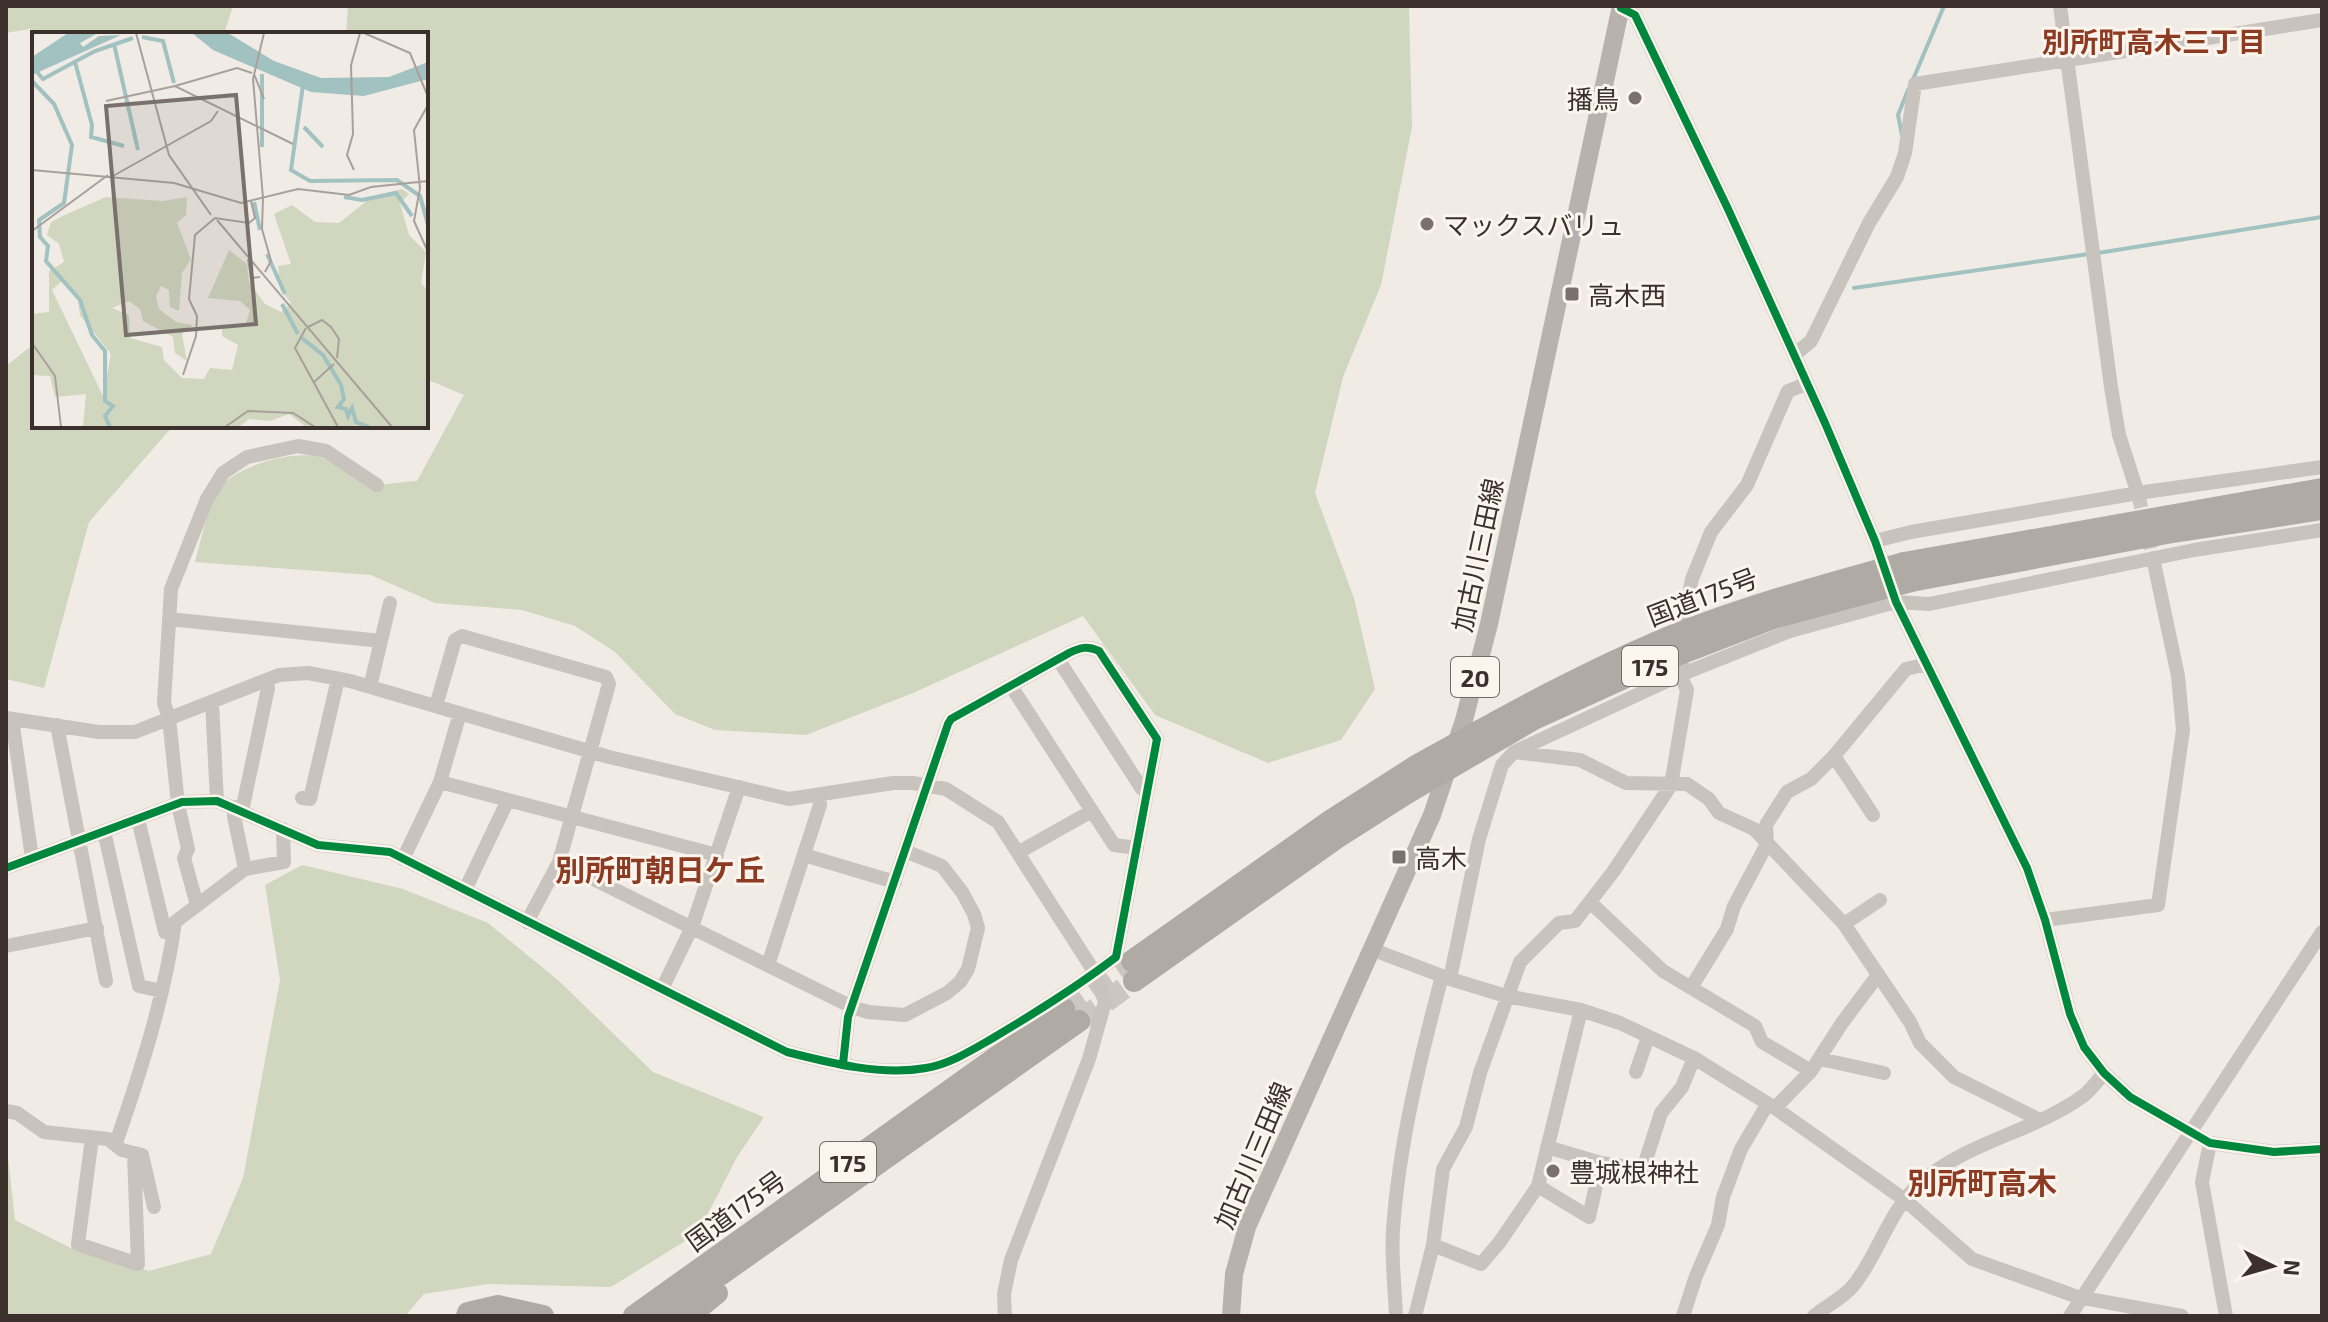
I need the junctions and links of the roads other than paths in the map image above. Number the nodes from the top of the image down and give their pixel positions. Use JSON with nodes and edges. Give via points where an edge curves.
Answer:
{"nodes":[{"id":1,"x":2060,"y":6,"type":"edge"},
{"id":2,"x":1621,"y":7,"type":"edge"},
{"id":3,"x":2322,"y":20,"type":"edge"},
{"id":4,"x":2068,"y":58,"type":"junction"},
{"id":5,"x":1794,"y":355,"type":"junction"},
{"id":6,"x":1806,"y":384,"type":"junction"},
{"id":7,"x":2322,"y":467,"type":"edge"},
{"id":8,"x":377,"y":485,"type":"dead end"},
{"id":9,"x":2322,"y":489,"type":"edge"},
{"id":10,"x":2138,"y":494,"type":"junction"},
{"id":11,"x":2322,"y":509,"type":"edge"},
{"id":12,"x":2322,"y":530,"type":"edge"},
{"id":13,"x":1875,"y":541,"type":"junction"},
{"id":14,"x":2153,"y":558,"type":"junction"},
{"id":15,"x":1908,"y":572,"type":"junction"},
{"id":16,"x":1896,"y":602,"type":"junction"},
{"id":17,"x":390,"y":603,"type":"dead end"},
{"id":18,"x":169,"y":619,"type":"junction"},
{"id":19,"x":381,"y":641,"type":"junction"},
{"id":20,"x":1058,"y":659,"type":"junction"},
{"id":21,"x":1927,"y":664,"type":"junction"},
{"id":22,"x":1680,"y":675,"type":"junction"},
{"id":23,"x":338,"y":679,"type":"junction"},
{"id":24,"x":265,"y":681,"type":"junction"},
{"id":25,"x":1011,"y":686,"type":"junction"},
{"id":26,"x":370,"y":687,"type":"junction"},
{"id":27,"x":212,"y":702,"type":"junction"},
{"id":28,"x":436,"y":706,"type":"junction"},
{"id":29,"x":460,"y":713,"type":"junction"},
{"id":30,"x":9,"y":718,"type":"edge"},
{"id":31,"x":169,"y":718,"type":"junction"},
{"id":32,"x":57,"y":725,"type":"junction"},
{"id":33,"x":1478,"y":745,"type":"dead end"},
{"id":34,"x":590,"y":752,"type":"junction"},
{"id":35,"x":1514,"y":752,"type":"junction"},
{"id":36,"x":1834,"y":756,"type":"junction"},
{"id":37,"x":440,"y":782,"type":"junction"},
{"id":38,"x":1671,"y":785,"type":"junction"},
{"id":39,"x":928,"y":786,"type":"junction"},
{"id":40,"x":739,"y":787,"type":"junction"},
{"id":41,"x":1147,"y":790,"type":"junction"},
{"id":42,"x":819,"y":795,"type":"junction"},
{"id":43,"x":302,"y":798,"type":"dead end"},
{"id":44,"x":508,"y":800,"type":"junction"},
{"id":45,"x":217,"y":801,"type":"junction"},
{"id":46,"x":178,"y":804,"type":"junction"},
{"id":47,"x":238,"y":809,"type":"junction"},
{"id":48,"x":1092,"y":811,"type":"junction"},
{"id":49,"x":1873,"y":815,"type":"dead end"},
{"id":50,"x":571,"y":817,"type":"junction"},
{"id":51,"x":138,"y":819,"type":"junction"},
{"id":52,"x":283,"y":829,"type":"junction"},
{"id":53,"x":104,"y":831,"type":"junction"},
{"id":54,"x":81,"y":840,"type":"junction"},
{"id":55,"x":1767,"y":844,"type":"junction"},
{"id":56,"x":1137,"y":848,"type":"junction"},
{"id":57,"x":905,"y":851,"type":"junction"},
{"id":58,"x":1019,"y":852,"type":"junction"},
{"id":59,"x":717,"y":855,"type":"junction"},
{"id":60,"x":804,"y":855,"type":"junction"},
{"id":61,"x":32,"y":858,"type":"junction"},
{"id":62,"x":403,"y":859,"type":"junction"},
{"id":63,"x":559,"y":862,"type":"junction"},
{"id":64,"x":6,"y":868,"type":"edge"},
{"id":65,"x":245,"y":869,"type":"junction"},
{"id":66,"x":895,"y":882,"type":"junction"},
{"id":67,"x":465,"y":890,"type":"junction"},
{"id":68,"x":1880,"y":900,"type":"dead end"},
{"id":69,"x":1591,"y":903,"type":"junction"},
{"id":70,"x":197,"y":905,"type":"junction"},
{"id":71,"x":2045,"y":920,"type":"junction"},
{"id":72,"x":527,"y":922,"type":"junction"},
{"id":73,"x":1844,"y":924,"type":"junction"},
{"id":74,"x":692,"y":927,"type":"junction"},
{"id":75,"x":97,"y":928,"type":"junction"},
{"id":76,"x":173,"y":932,"type":"junction"},
{"id":77,"x":2322,"y":932,"type":"edge"},
{"id":78,"x":6,"y":946,"type":"edge"},
{"id":79,"x":1371,"y":949,"type":"junction"},
{"id":80,"x":768,"y":965,"type":"junction"},
{"id":81,"x":1095,"y":973,"type":"junction"},
{"id":82,"x":1878,"y":975,"type":"junction"},
{"id":83,"x":1446,"y":978,"type":"junction"},
{"id":84,"x":106,"y":981,"type":"dead end"},
{"id":85,"x":1692,"y":986,"type":"junction"},
{"id":86,"x":662,"y":989,"type":"junction"},
{"id":87,"x":162,"y":991,"type":"junction"},
{"id":88,"x":1506,"y":996,"type":"junction"},
{"id":89,"x":852,"y":1007,"type":"junction"},
{"id":90,"x":1581,"y":1010,"type":"junction"},
{"id":91,"x":1648,"y":1037,"type":"junction"},
{"id":92,"x":1694,"y":1058,"type":"junction"},
{"id":93,"x":843,"y":1064,"type":"junction"},
{"id":94,"x":1815,"y":1065,"type":"junction"},
{"id":95,"x":1636,"y":1072,"type":"dead end"},
{"id":96,"x":1884,"y":1073,"type":"dead end"},
{"id":97,"x":2104,"y":1073,"type":"junction"},
{"id":98,"x":1771,"y":1106,"type":"junction"},
{"id":99,"x":6,"y":1111,"type":"edge"},
{"id":100,"x":2040,"y":1120,"type":"junction"},
{"id":101,"x":2190,"y":1131,"type":"junction"},
{"id":102,"x":92,"y":1138,"type":"junction"},
{"id":103,"x":113,"y":1142,"type":"junction"},
{"id":104,"x":2210,"y":1143,"type":"junction"},
{"id":105,"x":1547,"y":1147,"type":"junction"},
{"id":106,"x":2322,"y":1149,"type":"edge"},
{"id":107,"x":134,"y":1153,"type":"junction"},
{"id":108,"x":1601,"y":1163,"type":"junction"},
{"id":109,"x":1538,"y":1186,"type":"junction"},
{"id":110,"x":1905,"y":1200,"type":"junction"},
{"id":111,"x":154,"y":1207,"type":"dead end"},
{"id":112,"x":768,"y":1242,"type":"junction"},
{"id":113,"x":1433,"y":1245,"type":"junction"},
{"id":114,"x":699,"y":1271,"type":"junction"},
{"id":115,"x":2082,"y":1298,"type":"junction"},
{"id":116,"x":523,"y":1313,"type":"edge"},
{"id":117,"x":467,"y":1316,"type":"edge"},
{"id":118,"x":543,"y":1316,"type":"edge"},
{"id":119,"x":618,"y":1316,"type":"edge"},
{"id":120,"x":634,"y":1316,"type":"edge"},
{"id":121,"x":662,"y":1316,"type":"edge"},
{"id":122,"x":689,"y":1316,"type":"edge"},
{"id":123,"x":1005,"y":1316,"type":"edge"},
{"id":124,"x":1231,"y":1316,"type":"edge"},
{"id":125,"x":1396,"y":1316,"type":"edge"},
{"id":126,"x":1415,"y":1316,"type":"edge"},
{"id":127,"x":1683,"y":1316,"type":"edge"},
{"id":128,"x":1814,"y":1316,"type":"edge"},
{"id":129,"x":2070,"y":1316,"type":"edge"},
{"id":130,"x":2182,"y":1316,"type":"edge"},
{"id":131,"x":2226,"y":1316,"type":"edge"}],
"edges":[{"from":1,"to":4,"type":"street"},
{"from":2,"to":5,"type":"street","via":[[1635,15]]},
{"from":2,"to":79,"type":"main road","name":"加古川三田線","number":"20","via":[[1468,706],[1432,815]]},
{"from":3,"to":4,"type":"street"},
{"from":4,"to":5,"type":"street","via":[[1915,84],[1897,177],[1811,341]]},
{"from":4,"to":10,"type":"street","via":[[2111,387]]},
{"from":5,"to":6,"type":"street"},
{"from":6,"to":13,"type":"street"},
{"from":6,"to":22,"type":"street","via":[[1788,391],[1747,485],[1711,532],[1692,579]]},
{"from":7,"to":10,"type":"street"},
{"from":8,"to":18,"type":"street","via":[[326,451],[298,446],[247,457],[223,473],[207,499],[171,589]]},
{"from":9,"to":15,"type":"highway","name":"国道175号","number":"175"},
{"from":10,"to":13,"type":"street"},
{"from":11,"to":15,"type":"highway","name":"国道175号","number":"175"},
{"from":12,"to":14,"type":"street"},
{"from":13,"to":16,"type":"street"},
{"from":14,"to":16,"type":"street","via":[[1929,604]]},
{"from":14,"to":71,"type":"street","via":[[2178,676],[2183,730],[2158,905]]},
{"from":15,"to":15,"type":"highway","name":"国道175号","number":"175","bridge":true,"via":[[1774,598],[1654,643],[1526,706],[1330,821],[1133,971],[1407,793],[1534,719],[1659,662]]},
{"from":16,"to":21,"type":"street"},
{"from":16,"to":22,"type":"street","via":[[1790,631]]},
{"from":17,"to":19,"type":"street"},
{"from":18,"to":19,"type":"street"},
{"from":18,"to":31,"type":"street","via":[[164,703]]},
{"from":19,"to":26,"type":"street"},
{"from":20,"to":25,"type":"street"},
{"from":20,"to":41,"type":"street"},
{"from":20,"to":41,"type":"street","via":[[1081,647],[1099,651],[1157,739]]},
{"from":21,"to":36,"type":"street","via":[[1906,669]]},
{"from":21,"to":71,"type":"street","via":[[2027,868]]},
{"from":22,"to":35,"type":"street"},
{"from":22,"to":38,"type":"street","via":[[1687,690]]},
{"from":23,"to":24,"type":"street","via":[[308,673]]},
{"from":23,"to":26,"type":"street"},
{"from":23,"to":43,"type":"street","via":[[310,799]]},
{"from":24,"to":27,"type":"street"},
{"from":24,"to":47,"type":"street","via":[[268,688]]},
{"from":25,"to":39,"type":"street","via":[[951,719]]},
{"from":25,"to":48,"type":"street"},
{"from":26,"to":28,"type":"street"},
{"from":27,"to":31,"type":"street"},
{"from":27,"to":45,"type":"street"},
{"from":28,"to":29,"type":"street"},
{"from":28,"to":34,"type":"street","via":[[455,640],[462,636],[606,677],[609,684]]},
{"from":29,"to":34,"type":"street"},
{"from":29,"to":37,"type":"street"},
{"from":30,"to":32,"type":"street"},
{"from":30,"to":61,"type":"street"},
{"from":31,"to":32,"type":"street","via":[[135,732]]},
{"from":31,"to":46,"type":"street"},
{"from":32,"to":54,"type":"street"},
{"from":33,"to":35,"type":"street"},
{"from":34,"to":40,"type":"street"},
{"from":34,"to":50,"type":"street"},
{"from":35,"to":38,"type":"street","via":[[1580,760],[1626,783]]},
{"from":35,"to":83,"type":"street","via":[[1502,765],[1479,839]]},
{"from":36,"to":49,"type":"street"},
{"from":36,"to":55,"type":"street","via":[[1811,779],[1787,792],[1766,825]]},
{"from":37,"to":44,"type":"street"},
{"from":37,"to":62,"type":"street"},
{"from":38,"to":55,"type":"street","via":[[1687,784],[1719,813],[1754,829]]},
{"from":38,"to":69,"type":"street"},
{"from":39,"to":42,"type":"street","via":[[893,783]]},
{"from":39,"to":57,"type":"street"},
{"from":39,"to":58,"type":"street","via":[[946,789],[998,822]]},
{"from":40,"to":42,"type":"street","via":[[789,799]]},
{"from":40,"to":59,"type":"street"},
{"from":41,"to":56,"type":"street"},
{"from":42,"to":60,"type":"street"},
{"from":44,"to":50,"type":"street"},
{"from":44,"to":67,"type":"street"},
{"from":45,"to":46,"type":"street"},
{"from":45,"to":47,"type":"street"},
{"from":46,"to":51,"type":"street"},
{"from":46,"to":70,"type":"street","via":[[188,849],[184,858]]},
{"from":47,"to":52,"type":"street"},
{"from":47,"to":65,"type":"street","via":[[234,816]]},
{"from":48,"to":56,"type":"street","via":[[1114,845]]},
{"from":48,"to":58,"type":"street"},
{"from":50,"to":59,"type":"street"},
{"from":50,"to":63,"type":"street"},
{"from":51,"to":53,"type":"street"},
{"from":51,"to":76,"type":"street","via":[[165,932]]},
{"from":52,"to":62,"type":"street","via":[[318,845],[390,852]]},
{"from":52,"to":65,"type":"street","via":[[284,862]]},
{"from":53,"to":54,"type":"street"},
{"from":53,"to":87,"type":"street","via":[[139,986]]},
{"from":54,"to":61,"type":"street"},
{"from":54,"to":75,"type":"street"},
{"from":55,"to":73,"type":"street"},
{"from":55,"to":85,"type":"street","via":[[1727,929]]},
{"from":56,"to":81,"type":"street","via":[[1116,957]]},
{"from":57,"to":66,"type":"street"},
{"from":57,"to":89,"type":"street","via":[[942,866],[974,914],[978,928],[968,969],[947,993],[905,1015]]},
{"from":58,"to":81,"type":"street"},
{"from":59,"to":74,"type":"street"},
{"from":60,"to":66,"type":"street"},
{"from":60,"to":80,"type":"street"},
{"from":61,"to":64,"type":"street"},
{"from":62,"to":67,"type":"street"},
{"from":63,"to":72,"type":"street"},
{"from":63,"to":74,"type":"street"},
{"from":65,"to":70,"type":"street"},
{"from":66,"to":89,"type":"street"},
{"from":67,"to":72,"type":"street"},
{"from":68,"to":73,"type":"street"},
{"from":69,"to":85,"type":"street","via":[[1663,971]]},
{"from":69,"to":88,"type":"street","via":[[1575,921],[1559,923],[1520,962]]},
{"from":70,"to":76,"type":"street","via":[[175,922]]},
{"from":71,"to":97,"type":"street","via":[[2070,1014],[2084,1047]]},
{"from":72,"to":86,"type":"street"},
{"from":73,"to":82,"type":"street"},
{"from":74,"to":80,"type":"street"},
{"from":74,"to":86,"type":"street"},
{"from":75,"to":78,"type":"street"},
{"from":75,"to":84,"type":"street"},
{"from":76,"to":87,"type":"street"},
{"from":77,"to":101,"type":"street"},
{"from":79,"to":83,"type":"street"},
{"from":79,"to":124,"type":"main road","name":"加古川三田線","number":"20","via":[[1247,1227],[1234,1274]]},
{"from":80,"to":89,"type":"street"},
{"from":81,"to":93,"type":"street","via":[[965,1054],[929,1068],[896,1071]]},
{"from":81,"to":123,"type":"street","via":[[1105,1002],[1089,1059],[1011,1260]]},
{"from":82,"to":94,"type":"street"},
{"from":82,"to":100,"type":"street","via":[[1920,1043],[1954,1077]]},
{"from":83,"to":88,"type":"street"},
{"from":83,"to":125,"type":"street","via":[[1413,1087],[1403,1143],[1392,1232]]},
{"from":85,"to":94,"type":"street","via":[[1755,1026],[1762,1042]]},
{"from":86,"to":93,"type":"street","via":[[787,1052]]},
{"from":87,"to":103,"type":"street"},
{"from":88,"to":90,"type":"street"},
{"from":88,"to":113,"type":"street","via":[[1466,1127],[1443,1169]]},
{"from":89,"to":93,"type":"street"},
{"from":90,"to":91,"type":"street"},
{"from":90,"to":105,"type":"street"},
{"from":91,"to":92,"type":"street"},
{"from":91,"to":95,"type":"street"},
{"from":92,"to":98,"type":"street"},
{"from":92,"to":108,"type":"street","via":[[1682,1087],[1661,1113],[1643,1169]]},
{"from":94,"to":96,"type":"street"},
{"from":94,"to":98,"type":"street"},
{"from":97,"to":100,"type":"street","via":[[2084,1095]]},
{"from":97,"to":101,"type":"street","via":[[2130,1097]]},
{"from":98,"to":110,"type":"street"},
{"from":98,"to":127,"type":"street","via":[[1741,1149]]},
{"from":99,"to":102,"type":"street","via":[[44,1132]]},
{"from":100,"to":110,"type":"street","via":[[1938,1171]]},
{"from":101,"to":104,"type":"street"},
{"from":101,"to":115,"type":"street"},
{"from":102,"to":103,"type":"street"},
{"from":102,"to":107,"type":"street","via":[[78,1244],[138,1264]]},
{"from":103,"to":107,"type":"street"},
{"from":104,"to":106,"type":"street","via":[[2274,1152]]},
{"from":104,"to":131,"type":"street","via":[[2202,1182]]},
{"from":105,"to":108,"type":"street"},
{"from":105,"to":109,"type":"street"},
{"from":107,"to":111,"type":"street","via":[[142,1155]]},
{"from":108,"to":109,"type":"street","via":[[1589,1217]]},
{"from":109,"to":113,"type":"street","via":[[1481,1264]]},
{"from":110,"to":115,"type":"street","via":[[1972,1259]]},
{"from":110,"to":128,"type":"street","via":[[1851,1288]]},
{"from":112,"to":114,"type":"highway","name":"国道175号","number":"175","via":[[1071,1015]]},
{"from":112,"to":121,"type":"highway","name":"国道175号","number":"175"},
{"from":112,"to":122,"type":"highway","via":[[747,1270]]},
{"from":113,"to":126,"type":"street"},
{"from":114,"to":119,"type":"highway"},
{"from":114,"to":120,"type":"highway","name":"国道175号","number":"175"},
{"from":115,"to":129,"type":"street"},
{"from":115,"to":130,"type":"street"},
{"from":116,"to":117,"type":"highway","via":[[498,1306]]},
{"from":116,"to":118,"type":"highway"}]}
